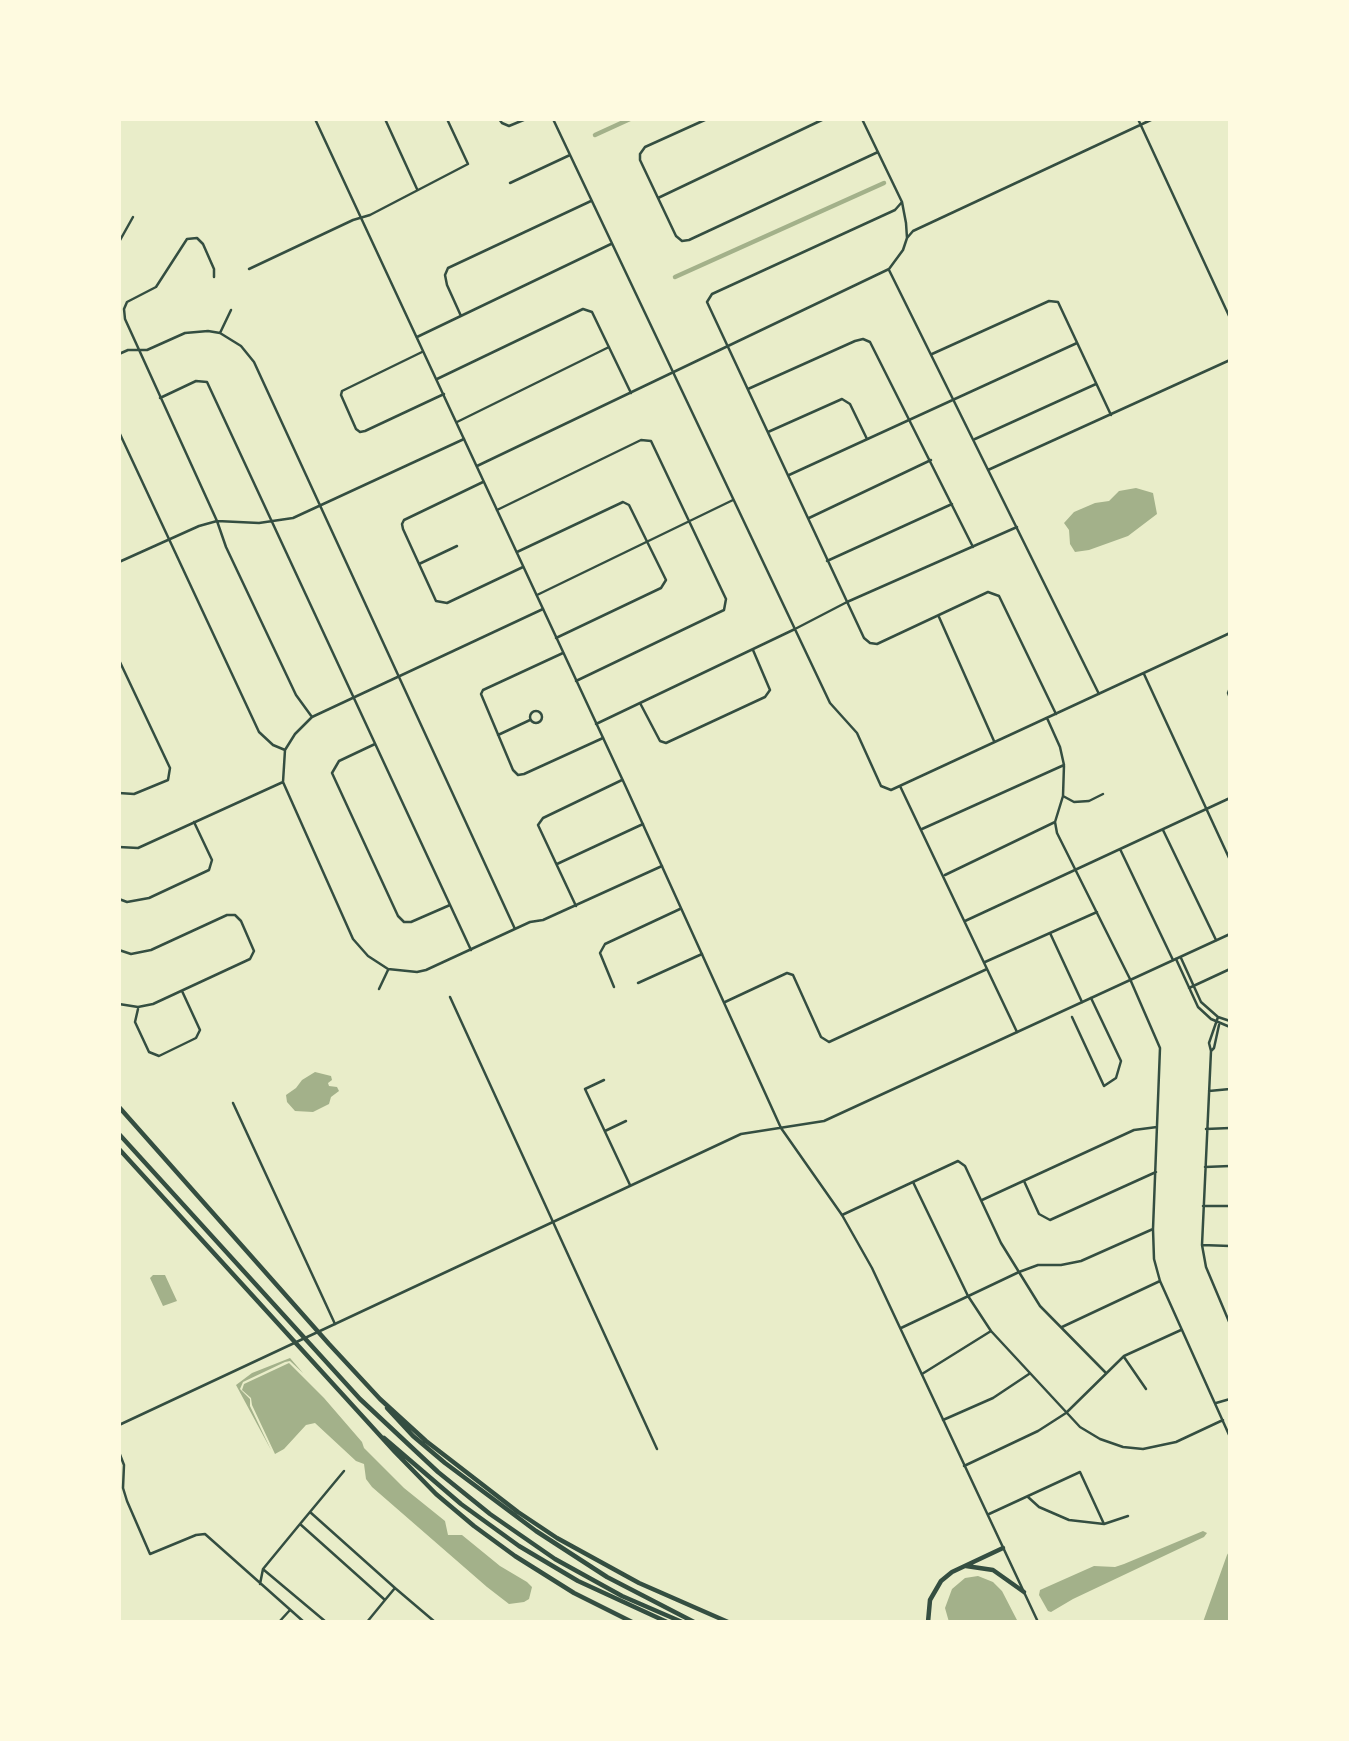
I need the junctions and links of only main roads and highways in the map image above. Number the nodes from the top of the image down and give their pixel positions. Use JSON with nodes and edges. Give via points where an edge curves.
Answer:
{"nodes":[{"id":1,"x":119,"y":1107,"type":"edge"},
{"id":2,"x":119,"y":1134,"type":"edge"},
{"id":3,"x":119,"y":1149,"type":"edge"},
{"id":4,"x":380,"y":1399,"type":"junction"},
{"id":5,"x":380,"y":1436,"type":"junction"},
{"id":6,"x":1003,"y":1548,"type":"road end"},
{"id":7,"x":965,"y":1566,"type":"junction"},
{"id":8,"x":1024,"y":1592,"type":"road end"},
{"id":9,"x":632,"y":1622,"type":"edge"},
{"id":10,"x":667,"y":1622,"type":"edge"},
{"id":11,"x":682,"y":1622,"type":"edge"},
{"id":12,"x":694,"y":1622,"type":"edge"},
{"id":13,"x":727,"y":1622,"type":"edge"},
{"id":14,"x":928,"y":1622,"type":"edge"}],
"edges":[{"from":1,"to":4,"type":"highway"},
{"from":2,"to":11,"type":"highway","via":[[397,1435],[538,1548],[596,1583]]},
{"from":3,"to":5,"type":"highway"},
{"from":4,"to":12,"type":"highway","via":[[445,1463],[536,1531],[607,1577]]},
{"from":4,"to":13,"type":"highway","via":[[518,1512],[648,1587]]},
{"from":5,"to":9,"type":"highway","via":[[436,1493],[494,1542],[559,1584]]},
{"from":5,"to":10,"type":"highway","via":[[519,1546],[578,1581]]},
{"from":6,"to":7,"type":"highway"},
{"from":7,"to":8,"type":"highway","via":[[993,1570]]},
{"from":7,"to":14,"type":"highway","via":[[935,1588]]}]}
